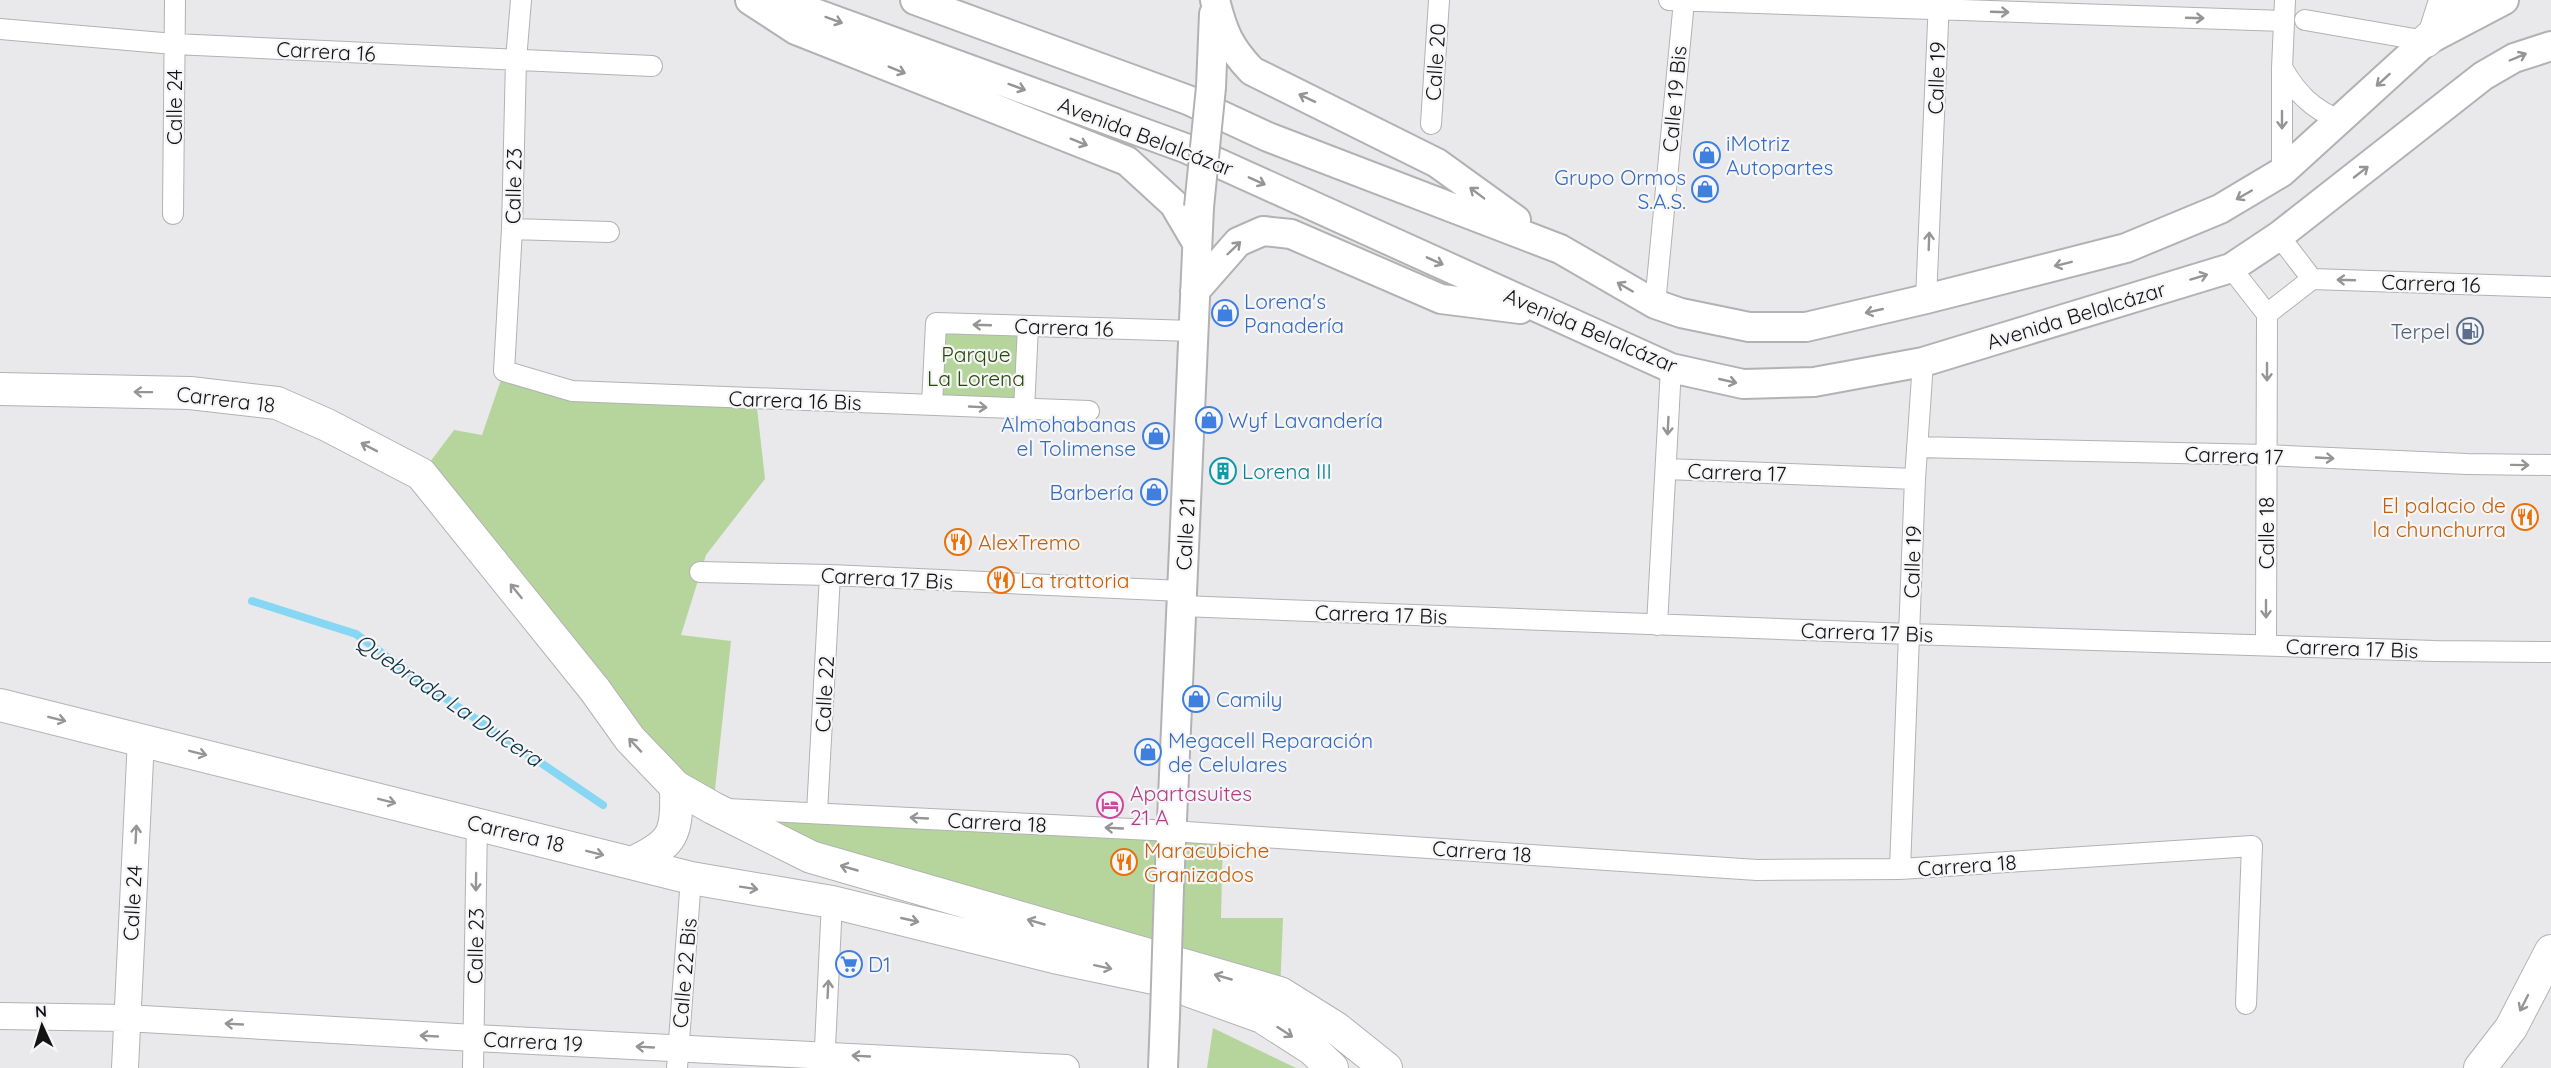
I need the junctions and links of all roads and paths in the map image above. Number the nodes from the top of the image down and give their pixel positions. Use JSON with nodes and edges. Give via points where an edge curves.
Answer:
{"nodes":[{"id":1,"x":175,"y":0,"type":"edge"},
{"id":2,"x":521,"y":0,"type":"edge"},
{"id":3,"x":750,"y":0,"type":"edge"},
{"id":4,"x":779,"y":0,"type":"edge"},
{"id":5,"x":915,"y":0,"type":"edge"},
{"id":6,"x":1215,"y":0,"type":"edge"},
{"id":7,"x":1439,"y":0,"type":"edge"},
{"id":8,"x":1669,"y":0,"type":"edge"},
{"id":9,"x":1684,"y":0,"type":"edge"},
{"id":10,"x":2285,"y":0,"type":"edge"},
{"id":11,"x":2439,"y":0,"type":"edge"},
{"id":12,"x":2470,"y":0,"type":"edge"},
{"id":13,"x":2504,"y":0,"type":"edge"},
{"id":14,"x":1939,"y":5,"type":"edge"},
{"id":15,"x":2306,"y":20,"type":"dead end"},
{"id":16,"x":2284,"y":21,"type":"junction"},
{"id":17,"x":0,"y":29,"type":"edge"},
{"id":18,"x":2427,"y":41,"type":"junction"},
{"id":19,"x":174,"y":44,"type":"junction"},
{"id":20,"x":2551,"y":46,"type":"edge"},
{"id":21,"x":516,"y":60,"type":"junction"},
{"id":22,"x":652,"y":66,"type":"dead end"},
{"id":23,"x":2282,"y":68,"type":"junction"},
{"id":24,"x":2339,"y":120,"type":"junction"},
{"id":25,"x":1431,"y":124,"type":"dead end"},
{"id":26,"x":2282,"y":172,"type":"junction"},
{"id":27,"x":174,"y":214,"type":"dead end"},
{"id":28,"x":512,"y":229,"type":"junction"},
{"id":29,"x":609,"y":232,"type":"dead end"},
{"id":30,"x":2279,"y":236,"type":"junction"},
{"id":31,"x":1197,"y":243,"type":"junction"},
{"id":32,"x":1560,"y":249,"type":"junction"},
{"id":33,"x":2231,"y":268,"type":"junction"},
{"id":34,"x":2312,"y":279,"type":"junction"},
{"id":35,"x":2551,"y":287,"type":"edge"},
{"id":36,"x":1195,"y":291,"type":"junction"},
{"id":37,"x":1926,"y":299,"type":"junction"},
{"id":38,"x":1655,"y":304,"type":"junction"},
{"id":39,"x":1549,"y":313,"type":"junction"},
{"id":40,"x":2267,"y":314,"type":"junction"},
{"id":41,"x":1028,"y":326,"type":"junction"},
{"id":42,"x":1193,"y":331,"type":"junction"},
{"id":43,"x":1923,"y":362,"type":"junction"},
{"id":44,"x":1671,"y":368,"type":"junction"},
{"id":45,"x":504,"y":371,"type":"joint"},
{"id":46,"x":0,"y":388,"type":"edge"},
{"id":47,"x":932,"y":405,"type":"junction"},
{"id":48,"x":1024,"y":410,"type":"junction"},
{"id":49,"x":1089,"y":411,"type":"dead end"},
{"id":50,"x":1917,"y":447,"type":"junction"},
{"id":51,"x":2266,"y":455,"type":"junction"},
{"id":52,"x":2551,"y":465,"type":"edge"},
{"id":53,"x":1666,"y":470,"type":"junction"},
{"id":54,"x":1915,"y":479,"type":"junction"},
{"id":55,"x":700,"y":572,"type":"dead end"},
{"id":56,"x":830,"y":575,"type":"junction"},
{"id":57,"x":1182,"y":598,"type":"junction"},
{"id":58,"x":1657,"y":625,"type":"junction"},
{"id":59,"x":1910,"y":634,"type":"junction"},
{"id":60,"x":2265,"y":645,"type":"junction"},
{"id":61,"x":2551,"y":652,"type":"edge"},
{"id":62,"x":0,"y":705,"type":"edge"},
{"id":63,"x":141,"y":739,"type":"junction"},
{"id":64,"x":676,"y":787,"type":"junction"},
{"id":65,"x":713,"y":808,"type":"junction"},
{"id":66,"x":817,"y":812,"type":"junction"},
{"id":67,"x":477,"y":824,"type":"junction"},
{"id":68,"x":1173,"y":831,"type":"junction"},
{"id":69,"x":632,"y":863,"type":"junction"},
{"id":70,"x":1900,"y":869,"type":"junction"},
{"id":71,"x":691,"y":878,"type":"junction"},
{"id":72,"x":832,"y":902,"type":"junction"},
{"id":73,"x":2551,"y":951,"type":"edge"},
{"id":74,"x":2246,"y":1004,"type":"dead end"},
{"id":75,"x":0,"y":1016,"type":"edge"},
{"id":76,"x":126,"y":1018,"type":"junction"},
{"id":77,"x":474,"y":1038,"type":"junction"},
{"id":78,"x":677,"y":1058,"type":"edge"},
{"id":79,"x":824,"y":1061,"type":"edge"},
{"id":80,"x":970,"y":1065,"type":"edge"},
{"id":81,"x":125,"y":1068,"type":"edge"},
{"id":82,"x":473,"y":1068,"type":"edge"},
{"id":83,"x":1066,"y":1068,"type":"edge"},
{"id":84,"x":1163,"y":1068,"type":"edge"},
{"id":85,"x":1332,"y":1068,"type":"edge"},
{"id":86,"x":1386,"y":1068,"type":"edge"},
{"id":87,"x":2480,"y":1068,"type":"edge"}],
"edges":[{"from":1,"to":19,"type":"street","name":"Calle 24"},
{"from":2,"to":21,"type":"street","name":"Calle 23"},
{"from":3,"to":31,"type":"main road","one_way":true,"via":[[796,30],[1127,161],[1174,204]]},
{"from":4,"to":39,"type":"main road","name":"Avenida Belalcázar","one_way":true,"via":[[1185,148]]},
{"from":5,"to":32,"type":"main road","via":[[1188,100],[1268,137]]},
{"from":6,"to":31,"type":"main road","name":"Calle 21","bridge":true},
{"from":32,"to":6,"type":"main road","one_way":true,"via":[[1437,163],[1252,71],[1233,52]]},
{"from":7,"to":25,"type":"street","name":"Calle 20"},
{"from":8,"to":9,"type":"street"},
{"from":9,"to":14,"type":"street"},
{"from":9,"to":38,"type":"street","name":"Calle 19 Bis"},
{"from":10,"to":16,"type":"street"},
{"from":11,"to":18,"type":"street"},
{"from":12,"to":18,"type":"main road"},
{"from":13,"to":18,"type":"main road"},
{"from":14,"to":16,"type":"street","one_way":true},
{"from":37,"to":14,"type":"street","name":"Calle 19","one_way":true},
{"from":15,"to":18,"type":"street"},
{"from":16,"to":23,"type":"street"},
{"from":17,"to":19,"type":"street","name":"Carrera 16"},
{"from":18,"to":24,"type":"main road","one_way":true},
{"from":19,"to":21,"type":"street","name":"Carrera 16"},
{"from":19,"to":27,"type":"street","name":"Calle 24"},
{"from":30,"to":20,"type":"main road","name":"Avenida Belalcázar","one_way":true,"via":[[2483,76],[2514,58]]},
{"from":21,"to":22,"type":"street","name":"Carrera 16"},
{"from":21,"to":28,"type":"street","name":"Calle 23"},
{"from":23,"to":24,"type":"street","via":[[2305,100]]},
{"from":23,"to":26,"type":"street","one_way":true},
{"from":24,"to":26,"type":"main road"},
{"from":26,"to":37,"type":"main road","one_way":true,"via":[[2220,209],[2126,248]]},
{"from":28,"to":29,"type":"street"},
{"from":28,"to":45,"type":"street","name":"Calle 23"},
{"from":30,"to":33,"type":"main road","name":"Avenida Belalcázar"},
{"from":30,"to":34,"type":"street"},
{"from":31,"to":36,"type":"main road","name":"Calle 21"},
{"from":38,"to":32,"type":"main road","one_way":true},
{"from":33,"to":40,"type":"street"},
{"from":43,"to":33,"type":"main road","name":"Avenida Belalcázar","one_way":true},
{"from":35,"to":34,"type":"street","name":"Carrera 16","one_way":true},
{"from":34,"to":40,"type":"street"},
{"from":36,"to":39,"type":"main road","one_way":true,"via":[[1238,242],[1263,231],[1290,234],[1441,299]]},
{"from":36,"to":42,"type":"main road","name":"Calle 21"},
{"from":37,"to":38,"type":"main road","one_way":true,"via":[[1806,327],[1749,327]]},
{"from":39,"to":44,"type":"main road","name":"Avenida Belalcázar"},
{"from":40,"to":51,"type":"street","name":"Calle 18","one_way":true},
{"from":41,"to":42,"type":"street","name":"Carrera 16"},
{"from":41,"to":47,"type":"street","name":"Carrera 16","one_way":true,"via":[[936,323]]},
{"from":41,"to":48,"type":"street"},
{"from":42,"to":57,"type":"main road","name":"Calle 21"},
{"from":44,"to":43,"type":"main road","name":"Avenida Belalcázar","one_way":true,"via":[[1743,384],[1814,382]]},
{"from":43,"to":50,"type":"street","name":"Calle 19"},
{"from":44,"to":53,"type":"street","one_way":true},
{"from":45,"to":47,"type":"street","name":"Carrera 16 Bis","via":[[572,391]]},
{"from":64,"to":46,"type":"main road","name":"Carrera 18","one_way":true,"via":[[630,740],[595,690],[421,474],[277,403],[190,393]]},
{"from":47,"to":48,"type":"street","name":"Carrera 16 Bis","one_way":true},
{"from":48,"to":49,"type":"street","name":"Carrera 16 Bis"},
{"from":50,"to":51,"type":"street","name":"Carrera 17"},
{"from":50,"to":54,"type":"street","name":"Calle 19"},
{"from":51,"to":52,"type":"street","name":"Carrera 17","one_way":true},
{"from":51,"to":60,"type":"street","name":"Calle 18","one_way":true},
{"from":53,"to":54,"type":"street","name":"Carrera 17"},
{"from":53,"to":58,"type":"street"},
{"from":54,"to":59,"type":"street","name":"Calle 19"},
{"from":55,"to":56,"type":"street","name":"Carrera 17 Bis"},
{"from":56,"to":57,"type":"street","name":"Carrera 17 Bis"},
{"from":56,"to":66,"type":"street","name":"Calle 22"},
{"from":57,"to":58,"type":"street","name":"Carrera 17 Bis"},
{"from":57,"to":68,"type":"main road","name":"Calle 21"},
{"from":58,"to":59,"type":"street","name":"Carrera 17 Bis"},
{"from":59,"to":60,"type":"street","name":"Carrera 17 Bis"},
{"from":59,"to":70,"type":"street","name":"Calle 19"},
{"from":60,"to":61,"type":"street","name":"Carrera 17 Bis"},
{"from":62,"to":63,"type":"main road","name":"Carrera 18","one_way":true},
{"from":63,"to":67,"type":"main road","name":"Carrera 18","one_way":true},
{"from":76,"to":63,"type":"street","name":"Calle 24","one_way":true},
{"from":64,"to":65,"type":"main road","name":"Carrera 18"},
{"from":64,"to":69,"type":"main road","via":[[677,816],[671,837]]},
{"from":65,"to":66,"type":"street","name":"Carrera 18"},
{"from":86,"to":65,"type":"main road","name":"Carrera 18","one_way":true,"via":[[1336,1028],[1280,993],[811,857]]},
{"from":68,"to":66,"type":"street","name":"Carrera 18","one_way":true},
{"from":67,"to":69,"type":"main road","name":"Carrera 18","one_way":true},
{"from":67,"to":77,"type":"street","name":"Calle 23","one_way":true},
{"from":68,"to":70,"type":"street","name":"Carrera 18","via":[[1757,870]]},
{"from":68,"to":84,"type":"main road","name":"Calle 21","bridge":true},
{"from":69,"to":71,"type":"main road","name":"Carrera 18"},
{"from":70,"to":74,"type":"street","name":"Carrera 18","via":[[2252,846]]},
{"from":71,"to":72,"type":"main road","name":"Carrera 18","one_way":true},
{"from":71,"to":78,"type":"street","name":"Calle 22 Bis"},
{"from":79,"to":72,"type":"street","one_way":true},
{"from":72,"to":85,"type":"main road","name":"Carrera 18","one_way":true,"via":[[1154,978],[1262,1017],[1312,1049]]},
{"from":73,"to":87,"type":"main road","one_way":true,"via":[[2511,1029]]},
{"from":75,"to":76,"type":"street","name":"Carrera 19"},
{"from":77,"to":76,"type":"street","name":"Carrera 19","one_way":true},
{"from":76,"to":81,"type":"street","name":"Calle 24"},
{"from":78,"to":77,"type":"street","name":"Carrera 19","one_way":true},
{"from":77,"to":82,"type":"street","name":"Calle 23"},
{"from":78,"to":79,"type":"street","name":"Carrera 19"},
{"from":80,"to":79,"type":"street","name":"Carrera 19","one_way":true},
{"from":80,"to":83,"type":"street","name":"Carrera 19"}]}
